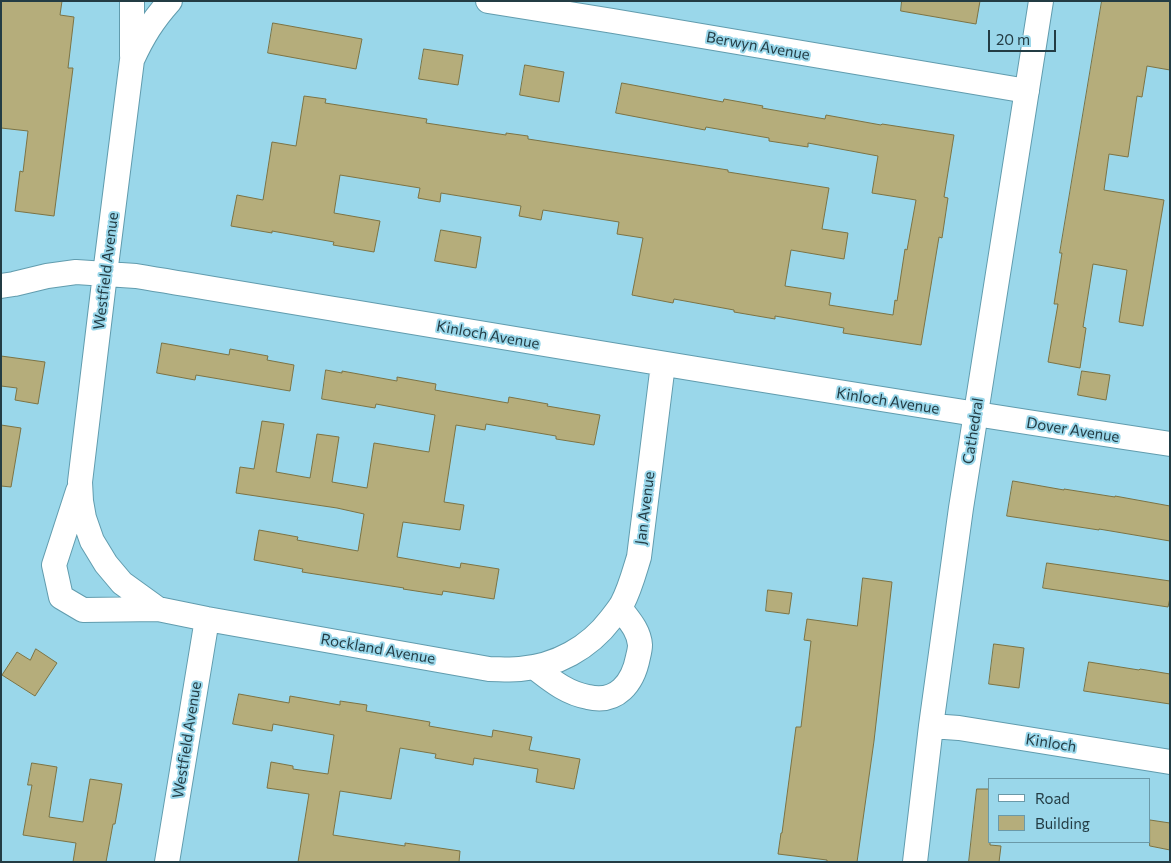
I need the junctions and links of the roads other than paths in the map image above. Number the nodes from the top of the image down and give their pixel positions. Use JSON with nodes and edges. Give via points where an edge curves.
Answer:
{"nodes":[{"id":1,"x":132,"y":1,"type":"edge"},
{"id":2,"x":170,"y":1,"type":"edge"},
{"id":3,"x":488,"y":1,"type":"edge"},
{"id":4,"x":1041,"y":1,"type":"edge"},
{"id":5,"x":132,"y":60,"type":"junction"},
{"id":6,"x":1027,"y":91,"type":"junction"},
{"id":7,"x":105,"y":274,"type":"junction"},
{"id":8,"x":1,"y":286,"type":"edge"},
{"id":9,"x":662,"y":364,"type":"junction"},
{"id":10,"x":975,"y":415,"type":"junction"},
{"id":11,"x":1170,"y":444,"type":"edge"},
{"id":12,"x":80,"y":482,"type":"junction"},
{"id":13,"x":106,"y":564,"type":"joint"},
{"id":14,"x":61,"y":597,"type":"joint"},
{"id":15,"x":620,"y":608,"type":"junction"},
{"id":16,"x":158,"y":609,"type":"junction"},
{"id":17,"x":207,"y":618,"type":"junction"},
{"id":18,"x":593,"y":638,"type":"joint"},
{"id":19,"x":534,"y":667,"type":"junction"},
{"id":20,"x":931,"y":726,"type":"junction"},
{"id":21,"x":1170,"y":762,"type":"edge"},
{"id":22,"x":167,"y":862,"type":"edge"},
{"id":23,"x":915,"y":862,"type":"edge"}],
"edges":[{"from":1,"to":5,"type":"street","name":"Westfield Avenue"},
{"from":2,"to":5,"type":"street","name":"Westfield Avenue","via":[[142,39]]},
{"from":3,"to":6,"type":"street","name":"Berwyn Avenue"},
{"from":4,"to":6,"type":"street","name":"Cathedral"},
{"from":5,"to":7,"type":"street","name":"Westfield Avenue"},
{"from":6,"to":10,"type":"street","name":"Cathedral"},
{"from":7,"to":8,"type":"street","name":"Kinloch Avenue","via":[[76,272]]},
{"from":7,"to":9,"type":"street","name":"Kinloch Avenue","via":[[136,276]]},
{"from":7,"to":12,"type":"street","name":"Westfield Avenue"},
{"from":9,"to":10,"type":"street","name":"Kinloch Avenue"},
{"from":9,"to":15,"type":"street","name":"Jan Avenue","via":[[639,557],[632,584]]},
{"from":10,"to":11,"type":"street","name":"Dover Avenue"},
{"from":10,"to":20,"type":"street","name":"Cathedral"},
{"from":12,"to":13,"type":"street","name":"Westfield Avenue","via":[[84,518],[92,541]]},
{"from":12,"to":14,"type":"street","name":"Westfield Avenue","via":[[54,565]]},
{"from":13,"to":16,"type":"street","name":"Rockland Avenue","via":[[122,583]]},
{"from":14,"to":16,"type":"street","name":"Rockland Avenue","via":[[83,610]]},
{"from":15,"to":18,"type":"street","name":"Jan Avenue"},
{"from":15,"to":19,"type":"street","via":[[635,628],[640,645],[629,683],[617,694],[588,698],[562,688]]},
{"from":16,"to":17,"type":"street","name":"Rockland Avenue"},
{"from":17,"to":19,"type":"street","name":"Rockland Avenue","via":[[489,669]]},
{"from":17,"to":22,"type":"street","name":"Westfield Avenue"},
{"from":18,"to":19,"type":"street","name":"Rockland Avenue","via":[[564,657]]},
{"from":20,"to":21,"type":"street","name":"Kinloch"},
{"from":20,"to":23,"type":"street","name":"Cathedral"}]}
